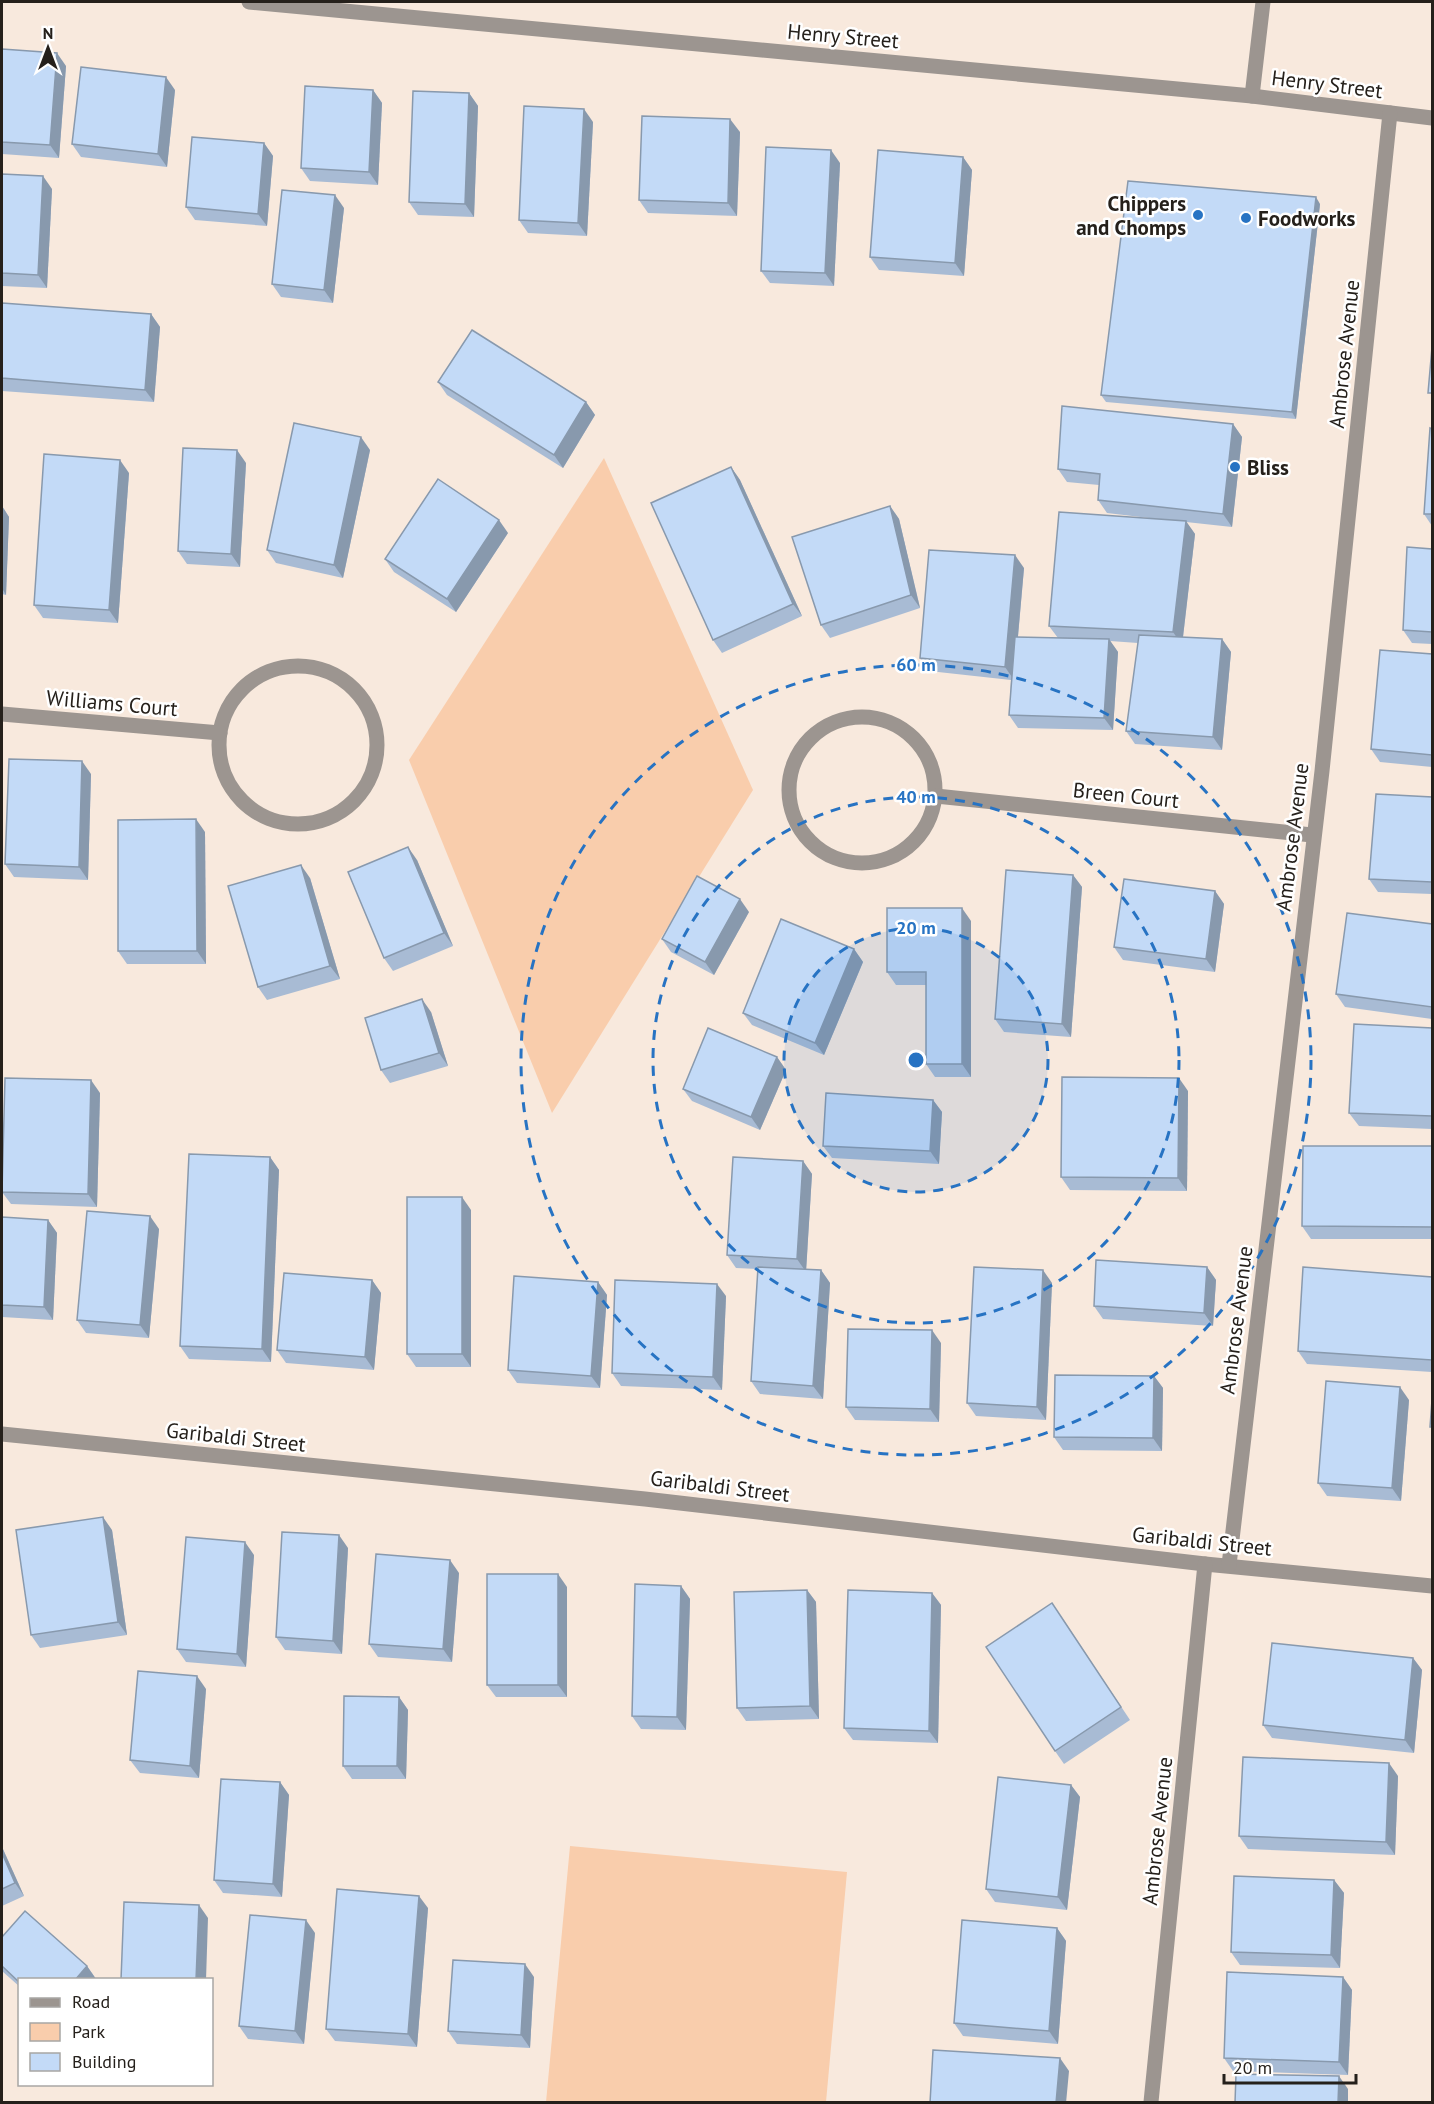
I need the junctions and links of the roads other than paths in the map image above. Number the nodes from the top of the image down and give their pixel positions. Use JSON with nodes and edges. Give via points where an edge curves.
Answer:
{"nodes":[{"id":1,"x":249,"y":2,"type":"edge"},
{"id":2,"x":1263,"y":2,"type":"edge"},
{"id":3,"x":1252,"y":96,"type":"junction"},
{"id":4,"x":1390,"y":113,"type":"junction"},
{"id":5,"x":1432,"y":118,"type":"edge"},
{"id":6,"x":2,"y":714,"type":"edge"},
{"id":7,"x":220,"y":733,"type":"junction"},
{"id":8,"x":936,"y":796,"type":"junction"},
{"id":9,"x":1312,"y":835,"type":"junction"},
{"id":10,"x":2,"y":1434,"type":"edge"},
{"id":11,"x":1205,"y":1564,"type":"junction"},
{"id":12,"x":1229,"y":1565,"type":"junction"},
{"id":13,"x":1432,"y":1586,"type":"edge"},
{"id":14,"x":1151,"y":2103,"type":"edge"}],
"edges":[{"from":1,"to":3,"type":"street","name":"Henry Street"},
{"from":2,"to":3,"type":"street"},
{"from":3,"to":4,"type":"street","name":"Henry Street"},
{"from":4,"to":5,"type":"street","name":"Henry Street"},
{"from":4,"to":9,"type":"street","name":"Ambrose Avenue","via":[[1322,771]]},
{"from":6,"to":7,"type":"street","name":"Williams Court"},
{"from":7,"to":7,"type":"street","via":[[229,707],[246,686],[270,671],[291,666],[318,668],[344,680],[363,700],[375,725],[377,755],[369,782],[352,803],[329,819],[302,825],[272,820],[248,806],[230,785],[220,760]]},
{"from":8,"to":8,"type":"street","via":[[930,821],[915,842],[894,857],[869,863],[835,858],[813,845],[797,825],[789,801],[789,782],[795,758],[810,737],[832,722],[863,716],[888,721],[910,733],[927,753]]},
{"from":8,"to":9,"type":"street","name":"Breen Court"},
{"from":9,"to":12,"type":"street","name":"Ambrose Avenue"},
{"from":10,"to":11,"type":"street","name":"Garibaldi Street","via":[[634,1498]]},
{"from":11,"to":12,"type":"street","name":"Garibaldi Street"},
{"from":11,"to":14,"type":"street","name":"Ambrose Avenue"},
{"from":12,"to":13,"type":"street","name":"Garibaldi Street"}]}
